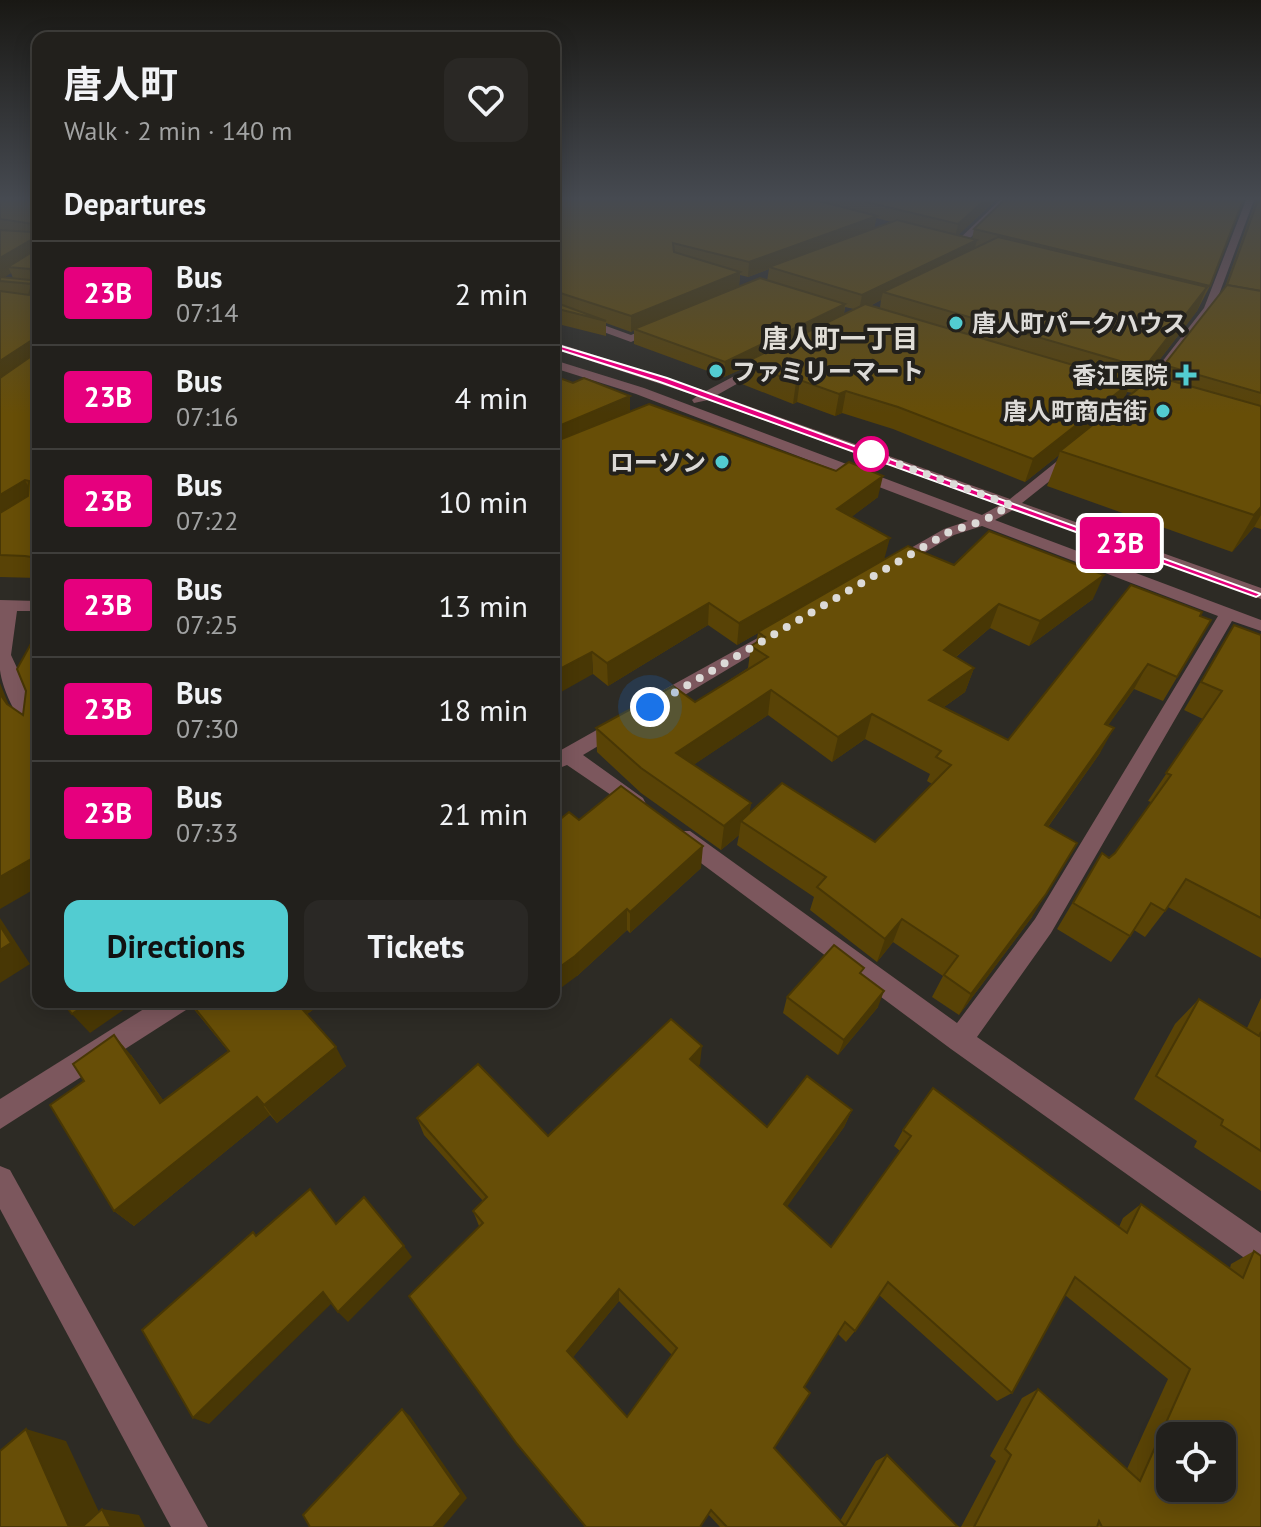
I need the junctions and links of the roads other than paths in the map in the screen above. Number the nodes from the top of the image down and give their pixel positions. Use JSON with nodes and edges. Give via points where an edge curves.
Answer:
{"nodes":[{"id":1,"x":1226,"y":271,"type":"edge"},
{"id":2,"x":1195,"y":304,"type":"edge"},
{"id":3,"x":1213,"y":309,"type":"junction"},
{"id":4,"x":673,"y":321,"type":"edge"},
{"id":5,"x":564,"y":332,"type":"edge"},
{"id":6,"x":779,"y":358,"type":"edge"},
{"id":7,"x":560,"y":366,"type":"edge"},
{"id":8,"x":707,"y":395,"type":"junction"},
{"id":9,"x":1135,"y":403,"type":"edge"},
{"id":10,"x":684,"y":408,"type":"junction"},
{"id":11,"x":661,"y":413,"type":"edge"},
{"id":12,"x":1083,"y":447,"type":"edge"},
{"id":13,"x":1011,"y":505,"type":"junction"},
{"id":14,"x":985,"y":520,"type":"junction"},
{"id":15,"x":881,"y":572,"type":"edge"},
{"id":16,"x":1261,"y":594,"type":"edge"},
{"id":17,"x":5,"y":605,"type":"edge"},
{"id":18,"x":32,"y":606,"type":"edge"},
{"id":19,"x":1228,"y":614,"type":"junction"},
{"id":20,"x":1261,"y":626,"type":"edge"},
{"id":21,"x":786,"y":627,"type":"edge"},
{"id":22,"x":32,"y":719,"type":"edge"},
{"id":23,"x":561,"y":759,"type":"edge"},
{"id":24,"x":168,"y":1008,"type":"edge"},
{"id":25,"x":960,"y":1040,"type":"junction"},
{"id":26,"x":0,"y":1115,"type":"edge"},
{"id":27,"x":0,"y":1180,"type":"edge"},
{"id":28,"x":1261,"y":1251,"type":"edge"},
{"id":29,"x":190,"y":1527,"type":"edge"}],
"edges":[{"from":1,"to":3,"type":"street"},
{"from":2,"to":3,"type":"street"},
{"from":3,"to":9,"type":"street"},
{"from":4,"to":5,"type":"street","via":[[631,339]]},
{"from":5,"to":8,"type":"street"},
{"from":6,"to":8,"type":"street"},
{"from":7,"to":10,"type":"street"},
{"from":8,"to":10,"type":"street"},
{"from":8,"to":13,"type":"street"},
{"from":10,"to":11,"type":"street"},
{"from":10,"to":14,"type":"street"},
{"from":12,"to":13,"type":"street"},
{"from":13,"to":14,"type":"street"},
{"from":13,"to":16,"type":"street"},
{"from":14,"to":15,"type":"street","via":[[949,532]]},
{"from":14,"to":19,"type":"street"},
{"from":17,"to":18,"type":"street"},
{"from":17,"to":22,"type":"street","via":[[2,655]]},
{"from":19,"to":20,"type":"street"},
{"from":19,"to":25,"type":"street","via":[[1043,926]]},
{"from":21,"to":23,"type":"street"},
{"from":23,"to":25,"type":"street"},
{"from":24,"to":26,"type":"street"},
{"from":25,"to":28,"type":"street"},
{"from":27,"to":29,"type":"street"}]}
